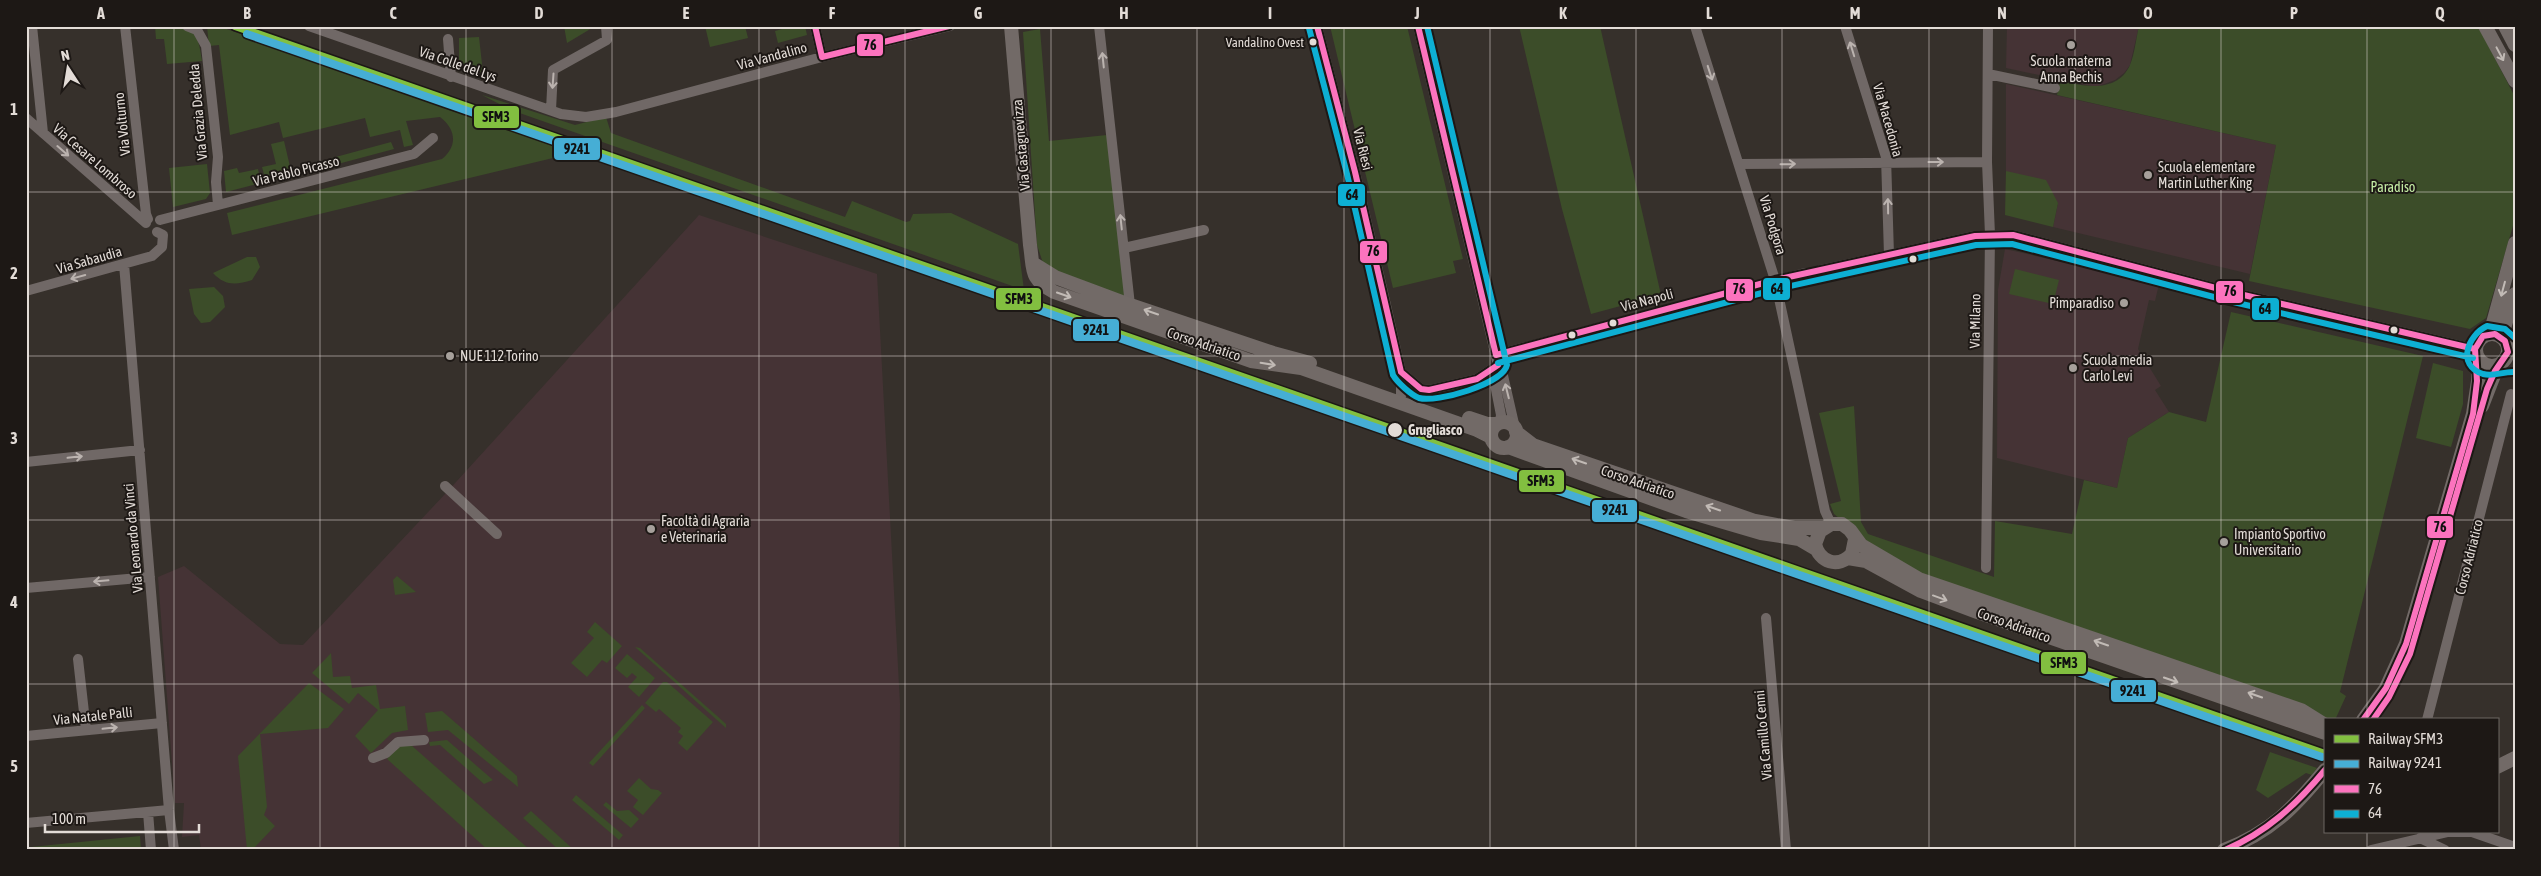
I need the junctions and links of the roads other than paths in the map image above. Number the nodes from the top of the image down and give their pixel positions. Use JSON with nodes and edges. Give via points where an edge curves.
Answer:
{"nodes":[{"id":1,"x":32,"y":26,"type":"edge"},
{"id":2,"x":125,"y":26,"type":"edge"},
{"id":3,"x":186,"y":26,"type":"edge"},
{"id":4,"x":309,"y":26,"type":"edge"},
{"id":5,"x":606,"y":26,"type":"edge"},
{"id":6,"x":814,"y":26,"type":"edge"},
{"id":7,"x":950,"y":26,"type":"edge"},
{"id":8,"x":1011,"y":26,"type":"edge"},
{"id":9,"x":1099,"y":26,"type":"edge"},
{"id":10,"x":1317,"y":26,"type":"edge"},
{"id":11,"x":1418,"y":26,"type":"edge"},
{"id":12,"x":1695,"y":26,"type":"edge"},
{"id":13,"x":1845,"y":26,"type":"edge"},
{"id":14,"x":1988,"y":26,"type":"edge"},
{"id":15,"x":2485,"y":26,"type":"edge"},
{"id":16,"x":2505,"y":26,"type":"edge"},
{"id":17,"x":448,"y":39,"type":"dead end"},
{"id":18,"x":2515,"y":45,"type":"edge"},
{"id":19,"x":822,"y":57,"type":"junction"},
{"id":20,"x":1988,"y":74,"type":"junction"},
{"id":21,"x":452,"y":77,"type":"junction"},
{"id":22,"x":2515,"y":81,"type":"edge"},
{"id":23,"x":2055,"y":88,"type":"dead end"},
{"id":24,"x":551,"y":110,"type":"junction"},
{"id":25,"x":601,"y":115,"type":"joint"},
{"id":26,"x":26,"y":118,"type":"edge"},
{"id":27,"x":42,"y":133,"type":"junction"},
{"id":28,"x":433,"y":138,"type":"dead end"},
{"id":29,"x":1887,"y":162,"type":"junction"},
{"id":30,"x":1987,"y":162,"type":"junction"},
{"id":31,"x":1739,"y":164,"type":"junction"},
{"id":32,"x":218,"y":205,"type":"junction"},
{"id":33,"x":160,"y":220,"type":"junction"},
{"id":34,"x":147,"y":221,"type":"junction"},
{"id":35,"x":1204,"y":230,"type":"dead end"},
{"id":36,"x":157,"y":232,"type":"junction"},
{"id":37,"x":1990,"y":236,"type":"junction"},
{"id":38,"x":2515,"y":243,"type":"edge"},
{"id":39,"x":1124,"y":248,"type":"junction"},
{"id":40,"x":1889,"y":255,"type":"junction"},
{"id":41,"x":124,"y":264,"type":"junction"},
{"id":42,"x":1034,"y":264,"type":"junction"},
{"id":43,"x":1821,"y":270,"type":"dead end"},
{"id":44,"x":1805,"y":273,"type":"dead end"},
{"id":45,"x":1775,"y":280,"type":"junction"},
{"id":46,"x":26,"y":291,"type":"edge"},
{"id":47,"x":2515,"y":294,"type":"edge"},
{"id":48,"x":1130,"y":305,"type":"junction"},
{"id":49,"x":2503,"y":342,"type":"edge"},
{"id":50,"x":2477,"y":354,"type":"junction"},
{"id":51,"x":1497,"y":360,"type":"junction"},
{"id":52,"x":2505,"y":363,"type":"edge"},
{"id":53,"x":1401,"y":372,"type":"junction"},
{"id":54,"x":2511,"y":394,"type":"dead end"},
{"id":55,"x":1401,"y":396,"type":"junction"},
{"id":56,"x":1496,"y":428,"type":"junction"},
{"id":57,"x":1515,"y":430,"type":"junction"},
{"id":58,"x":1508,"y":447,"type":"junction"},
{"id":59,"x":140,"y":450,"type":"junction"},
{"id":60,"x":26,"y":462,"type":"edge"},
{"id":61,"x":445,"y":486,"type":"dead end"},
{"id":62,"x":1828,"y":526,"type":"junction"},
{"id":63,"x":497,"y":534,"type":"dead end"},
{"id":64,"x":1855,"y":539,"type":"junction"},
{"id":65,"x":1816,"y":549,"type":"junction"},
{"id":66,"x":1848,"y":558,"type":"junction"},
{"id":67,"x":1986,"y":568,"type":"dead end"},
{"id":68,"x":150,"y":577,"type":"junction"},
{"id":69,"x":26,"y":588,"type":"edge"},
{"id":70,"x":1766,"y":618,"type":"dead end"},
{"id":71,"x":2126,"y":658,"type":"junction"},
{"id":72,"x":78,"y":659,"type":"dead end"},
{"id":73,"x":2369,"y":718,"type":"edge"},
{"id":74,"x":2428,"y":718,"type":"edge"},
{"id":75,"x":162,"y":723,"type":"junction"},
{"id":76,"x":2324,"y":724,"type":"edge"},
{"id":77,"x":86,"y":730,"type":"junction"},
{"id":78,"x":2324,"y":733,"type":"edge"},
{"id":79,"x":26,"y":736,"type":"edge"},
{"id":80,"x":424,"y":740,"type":"dead end"},
{"id":81,"x":373,"y":758,"type":"dead end"},
{"id":82,"x":2515,"y":758,"type":"edge"},
{"id":83,"x":2498,"y":766,"type":"edge"},
{"id":84,"x":2324,"y":772,"type":"edge"},
{"id":85,"x":2316,"y":789,"type":"edge"},
{"id":86,"x":169,"y":810,"type":"junction"},
{"id":87,"x":148,"y":812,"type":"junction"},
{"id":88,"x":26,"y":823,"type":"edge"},
{"id":89,"x":2439,"y":834,"type":"edge"},
{"id":90,"x":2448,"y":834,"type":"edge"},
{"id":91,"x":2478,"y":834,"type":"edge"},
{"id":92,"x":2420,"y":838,"type":"junction"},
{"id":93,"x":2515,"y":847,"type":"edge"},
{"id":94,"x":151,"y":850,"type":"edge"},
{"id":95,"x":174,"y":850,"type":"edge"},
{"id":96,"x":1786,"y":850,"type":"edge"},
{"id":97,"x":2224,"y":850,"type":"edge"},
{"id":98,"x":2245,"y":850,"type":"edge"},
{"id":99,"x":2372,"y":850,"type":"edge"},
{"id":100,"x":2445,"y":850,"type":"edge"},
{"id":101,"x":2450,"y":850,"type":"edge"}],
"edges":[{"from":1,"to":27,"type":"street"},
{"from":2,"to":34,"type":"street","name":"Via Volturno"},
{"from":3,"to":32,"type":"street","name":"Via Grazia Deledda","via":[[197,30],[206,46],[217,148]]},
{"from":4,"to":21,"type":"street","name":"Via Colle del Lys"},
{"from":5,"to":24,"type":"street","one_way":true,"via":[[607,40],[553,70]]},
{"from":6,"to":19,"type":"street"},
{"from":7,"to":19,"type":"street","name":"Via Vandalino"},
{"from":8,"to":42,"type":"street","name":"Via Castagnevizza"},
{"from":39,"to":9,"type":"street","one_way":true},
{"from":10,"to":53,"type":"street","name":"Via Riesi"},
{"from":11,"to":51,"type":"street"},
{"from":12,"to":31,"type":"street","name":"Via Podgora","one_way":true},
{"from":29,"to":13,"type":"street","name":"Via Macedonia","one_way":true},
{"from":14,"to":20,"type":"street","name":"Via Milano"},
{"from":15,"to":22,"type":"street","one_way":true},
{"from":16,"to":18,"type":"street"},
{"from":17,"to":21,"type":"street"},
{"from":19,"to":25,"type":"street","name":"Via Vandalino"},
{"from":20,"to":23,"type":"street"},
{"from":20,"to":30,"type":"street","name":"Via Milano"},
{"from":21,"to":24,"type":"street","name":"Via Colle del Lys"},
{"from":24,"to":25,"type":"street","name":"Via Colle del Lys","via":[[572,116]]},
{"from":26,"to":27,"type":"street","name":"Via Cesare Lombroso"},
{"from":27,"to":34,"type":"street","name":"Via Cesare Lombroso","one_way":true},
{"from":28,"to":32,"type":"street","name":"Via Pablo Picasso","via":[[414,154]]},
{"from":29,"to":30,"type":"street","one_way":true},
{"from":31,"to":29,"type":"street","one_way":true},
{"from":40,"to":29,"type":"street","name":"Via Macedonia","one_way":true},
{"from":30,"to":37,"type":"street","name":"Via Milano"},
{"from":31,"to":45,"type":"street","name":"Via Podgora"},
{"from":32,"to":33,"type":"street","name":"Via Pablo Picasso"},
{"from":33,"to":34,"type":"street","via":[[156,217]]},
{"from":33,"to":36,"type":"street","via":[[162,226]]},
{"from":34,"to":36,"type":"street","via":[[150,232]]},
{"from":35,"to":39,"type":"street"},
{"from":36,"to":41,"type":"street","name":"Via Sabaudia","via":[[163,235],[158,252]]},
{"from":37,"to":40,"type":"street","via":[[1975,236]]},
{"from":37,"to":50,"type":"street","via":[[2013,236]]},
{"from":37,"to":67,"type":"street","name":"Via Milano"},
{"from":38,"to":49,"type":"street","one_way":true},
{"from":39,"to":48,"type":"street"},
{"from":40,"to":43,"type":"street"},
{"from":41,"to":46,"type":"street","name":"Via Sabaudia","one_way":true},
{"from":41,"to":59,"type":"street","name":"Via Leonardo da Vinci"},
{"from":42,"to":48,"type":"street","name":"Corso Adriatico","via":[[1055,277]]},
{"from":42,"to":56,"type":"street","name":"Corso Adriatico","one_way":true,"via":[[1035,278],[1054,292],[1251,361],[1301,368],[1477,430]]},
{"from":44,"to":45,"type":"street","name":"Via Napoli"},
{"from":45,"to":51,"type":"street","name":"Via Napoli"},
{"from":45,"to":62,"type":"street","name":"Via Podgora"},
{"from":47,"to":49,"type":"street"},
{"from":55,"to":48,"type":"street","name":"Corso Adriatico","one_way":true,"via":[[1297,358]]},
{"from":49,"to":50,"type":"street","via":[[2478,341]]},
{"from":49,"to":52,"type":"street"},
{"from":50,"to":52,"type":"street","via":[[2490,366]]},
{"from":50,"to":73,"type":"street","via":[[2478,381],[2472,414],[2406,644]]},
{"from":51,"to":53,"type":"street","name":"Via Napoli","via":[[1477,380],[1429,390],[1421,389]]},
{"from":51,"to":56,"type":"street","via":[[1493,374],[1501,415]]},
{"from":57,"to":51,"type":"street","one_way":true},
{"from":52,"to":73,"type":"street","via":[[2487,389],[2410,654],[2402,674]]},
{"from":53,"to":55,"type":"street","name":"Via Riesi"},
{"from":54,"to":74,"type":"street","name":"Corso Adriatico"},
{"from":55,"to":56,"type":"street","name":"Corso Adriatico"},
{"from":56,"to":57,"type":"street","name":"Corso Adriatico","via":[[1508,422]]},
{"from":56,"to":58,"type":"street","name":"Corso Adriatico","via":[[1497,446]]},
{"from":57,"to":58,"type":"street","via":[[1514,442]]},
{"from":62,"to":57,"type":"street","name":"Corso Adriatico","one_way":true,"via":[[1781,526],[1729,514],[1533,445]]},
{"from":58,"to":65,"type":"street","name":"Corso Adriatico","via":[[1686,511],[1761,533],[1799,539]]},
{"from":60,"to":59,"type":"street","one_way":true},
{"from":59,"to":68,"type":"street","name":"Via Leonardo da Vinci"},
{"from":61,"to":63,"type":"street"},
{"from":62,"to":64,"type":"street","name":"Corso Adriatico","via":[[1845,526]]},
{"from":62,"to":65,"type":"street","via":[[1816,537]]},
{"from":64,"to":66,"type":"street","via":[[1854,549]]},
{"from":71,"to":64,"type":"street","name":"Corso Adriatico","one_way":true,"via":[[1919,579]]},
{"from":65,"to":66,"type":"street","name":"Corso Adriatico","via":[[1821,557],[1831,562]]},
{"from":66,"to":71,"type":"street","name":"Corso Adriatico","one_way":true,"via":[[1866,561],[1921,591]]},
{"from":68,"to":69,"type":"street","one_way":true},
{"from":68,"to":75,"type":"street","name":"Via Leonardo da Vinci"},
{"from":70,"to":96,"type":"street","name":"Via Camillo Cenni"},
{"from":76,"to":71,"type":"street","name":"Corso Adriatico","one_way":true,"via":[[2301,710]]},
{"from":71,"to":78,"type":"street","name":"Corso Adriatico","one_way":true},
{"from":72,"to":77,"type":"street"},
{"from":77,"to":75,"type":"street","name":"Via Natale Palli","one_way":true},
{"from":75,"to":86,"type":"street","name":"Via Leonardo da Vinci"},
{"from":77,"to":79,"type":"street","name":"Via Natale Palli"},
{"from":80,"to":81,"type":"street","via":[[398,742],[386,753]]},
{"from":82,"to":83,"type":"street"},
{"from":84,"to":85,"type":"street"},
{"from":85,"to":97,"type":"street","via":[[2268,829]]},
{"from":85,"to":98,"type":"street","via":[[2280,830]]},
{"from":86,"to":87,"type":"street"},
{"from":86,"to":95,"type":"street","name":"Via Leonardo da Vinci"},
{"from":87,"to":88,"type":"street"},
{"from":87,"to":94,"type":"street"},
{"from":89,"to":92,"type":"street"},
{"from":90,"to":101,"type":"street"},
{"from":91,"to":93,"type":"street"},
{"from":92,"to":99,"type":"street"},
{"from":92,"to":100,"type":"street"}]}
